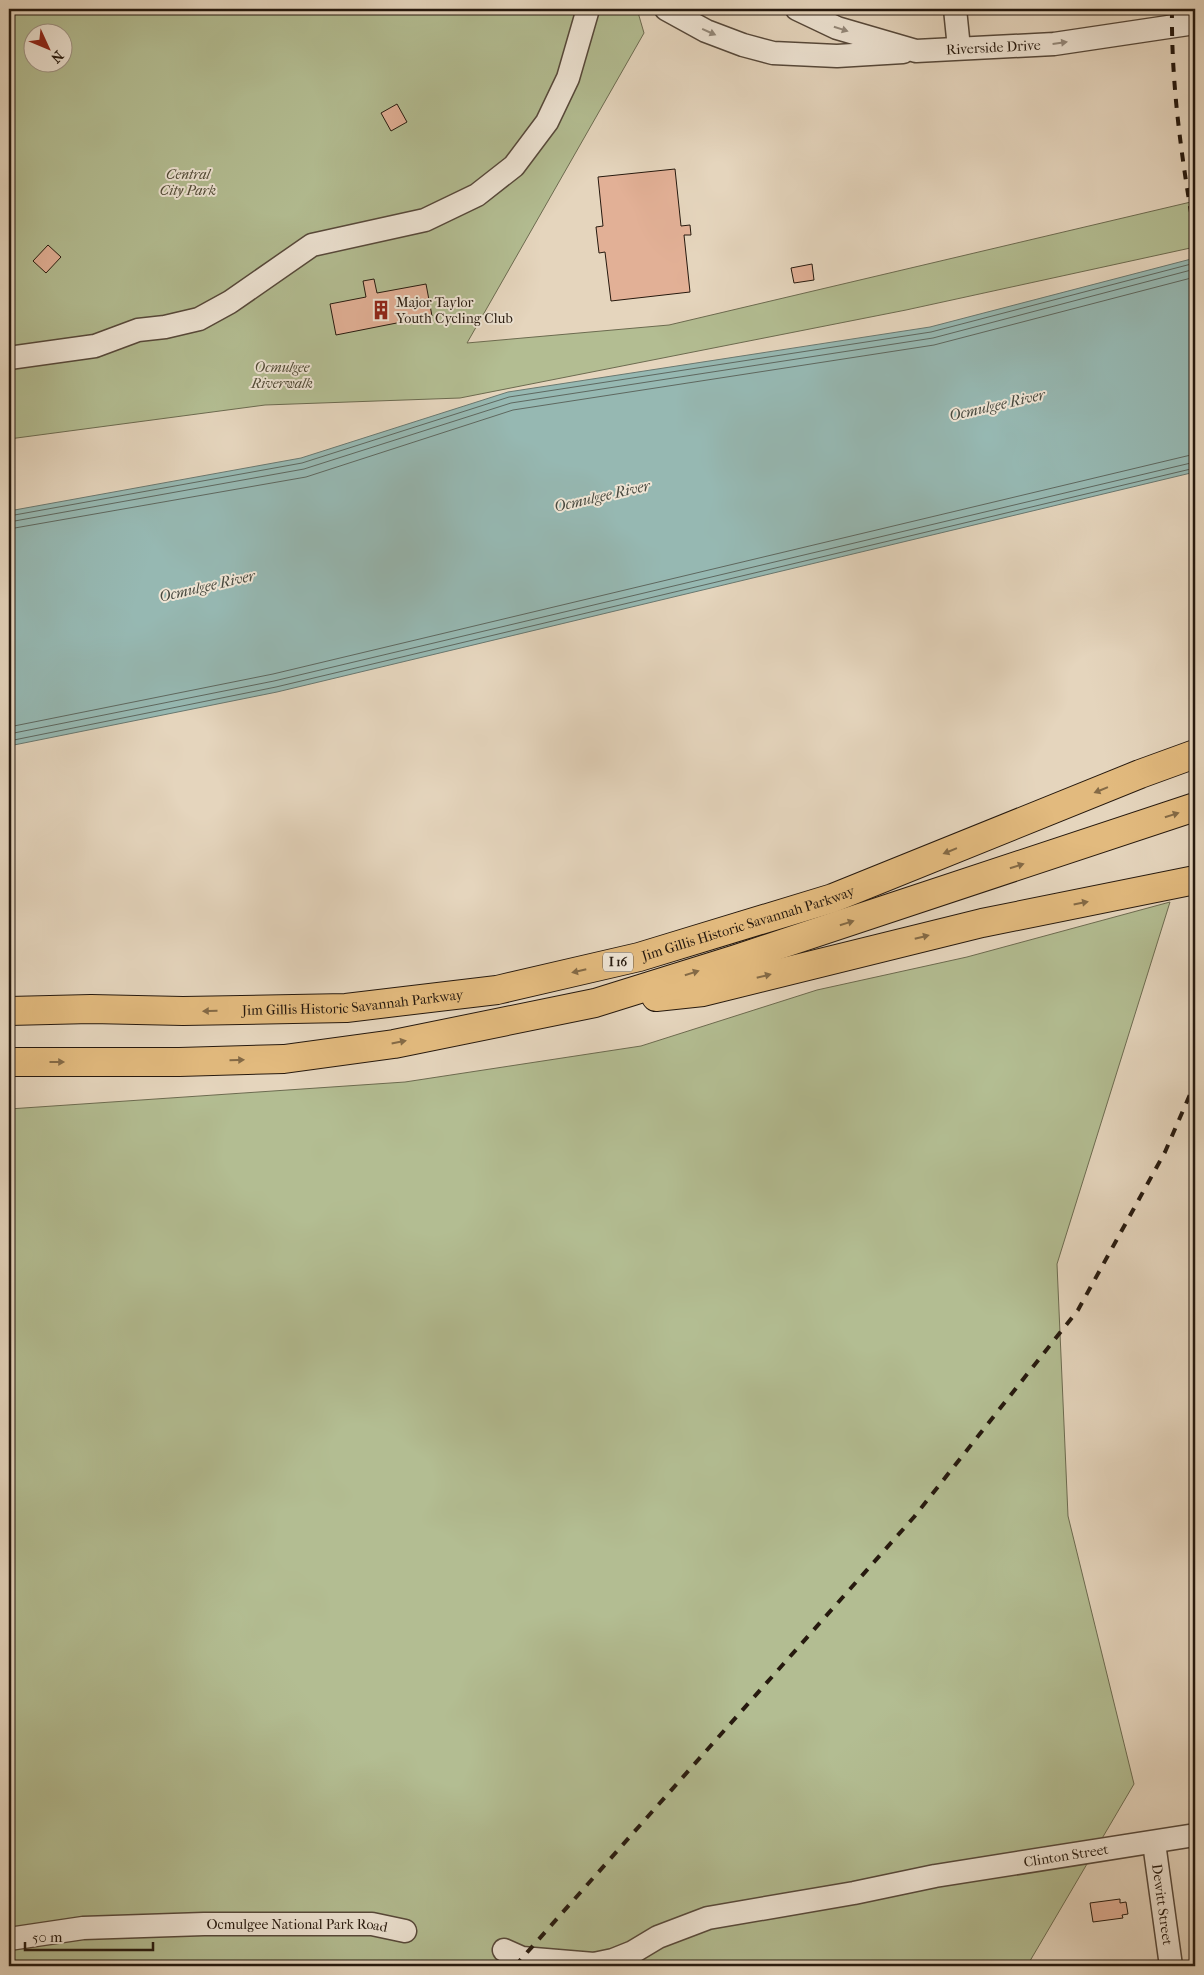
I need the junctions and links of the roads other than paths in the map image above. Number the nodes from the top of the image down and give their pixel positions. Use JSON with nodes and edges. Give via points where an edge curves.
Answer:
{"nodes":[{"id":1,"x":588,"y":9,"type":"edge"},
{"id":2,"x":666,"y":9,"type":"edge"},
{"id":3,"x":797,"y":9,"type":"edge"},
{"id":4,"x":955,"y":9,"type":"edge"},
{"id":5,"x":1195,"y":23,"type":"edge"},
{"id":6,"x":959,"y":48,"type":"junction"},
{"id":7,"x":916,"y":50,"type":"junction"},
{"id":8,"x":9,"y":358,"type":"edge"},
{"id":9,"x":1195,"y":743,"type":"edge"},
{"id":10,"x":1195,"y":754,"type":"edge"},
{"id":11,"x":1140,"y":774,"type":"junction"},
{"id":12,"x":1195,"y":807,"type":"edge"},
{"id":13,"x":1195,"y":880,"type":"edge"},
{"id":14,"x":595,"y":1003,"type":"junction"},
{"id":15,"x":9,"y":1011,"type":"edge"},
{"id":16,"x":9,"y":1062,"type":"edge"},
{"id":17,"x":1195,"y":1835,"type":"edge"},
{"id":18,"x":1154,"y":1843,"type":"junction"},
{"id":19,"x":405,"y":1931,"type":"dead end"},
{"id":20,"x":9,"y":1939,"type":"edge"},
{"id":21,"x":504,"y":1950,"type":"dead end"},
{"id":22,"x":1171,"y":1966,"type":"edge"}],
"edges":[{"from":1,"to":8,"type":"street","via":[[568,78],[547,122],[514,166],[477,195],[425,220],[312,245],[230,302],[199,319],[138,330],[95,346]]},
{"from":2,"to":7,"type":"street","one_way":true,"via":[[706,31],[774,53],[836,56]]},
{"from":3,"to":7,"type":"street","name":"Riverside Drive","one_way":true,"via":[[837,28]]},
{"from":4,"to":6,"type":"street"},
{"from":6,"to":5,"type":"street","name":"Riverside Drive","one_way":true,"via":[[1054,44]]},
{"from":6,"to":7,"type":"street","name":"Riverside Drive"},
{"from":9,"to":11,"type":"highway"},
{"from":10,"to":11,"type":"highway","name":"Jim Gillis Historic Savannah Parkway","number":"I 16"},
{"from":11,"to":15,"type":"highway","name":"Jim Gillis Historic Savannah Parkway","number":"I 16","one_way":true,"via":[[833,898],[639,957],[497,990],[346,1008]]},
{"from":14,"to":12,"type":"highway","name":"Jim Gillis Historic Savannah Parkway","number":"I 16","one_way":true,"via":[[772,948]]},
{"from":14,"to":13,"type":"highway","one_way":true,"via":[[703,992],[982,923]]},
{"from":16,"to":14,"type":"highway","name":"Jim Gillis Historic Savannah Parkway","number":"I 16","one_way":true,"via":[[284,1059],[394,1044]]},
{"from":17,"to":18,"type":"street","name":"Clinton Street"},
{"from":18,"to":21,"type":"street","name":"Clinton Street","via":[[935,1876],[708,1918],[658,1937],[633,1952],[594,1964],[522,1958]]},
{"from":18,"to":22,"type":"street","name":"Dewitt Street"},
{"from":19,"to":20,"type":"street","name":"Ocmulgee National Park Road","via":[[372,1924],[204,1924],[82,1928]]}]}
